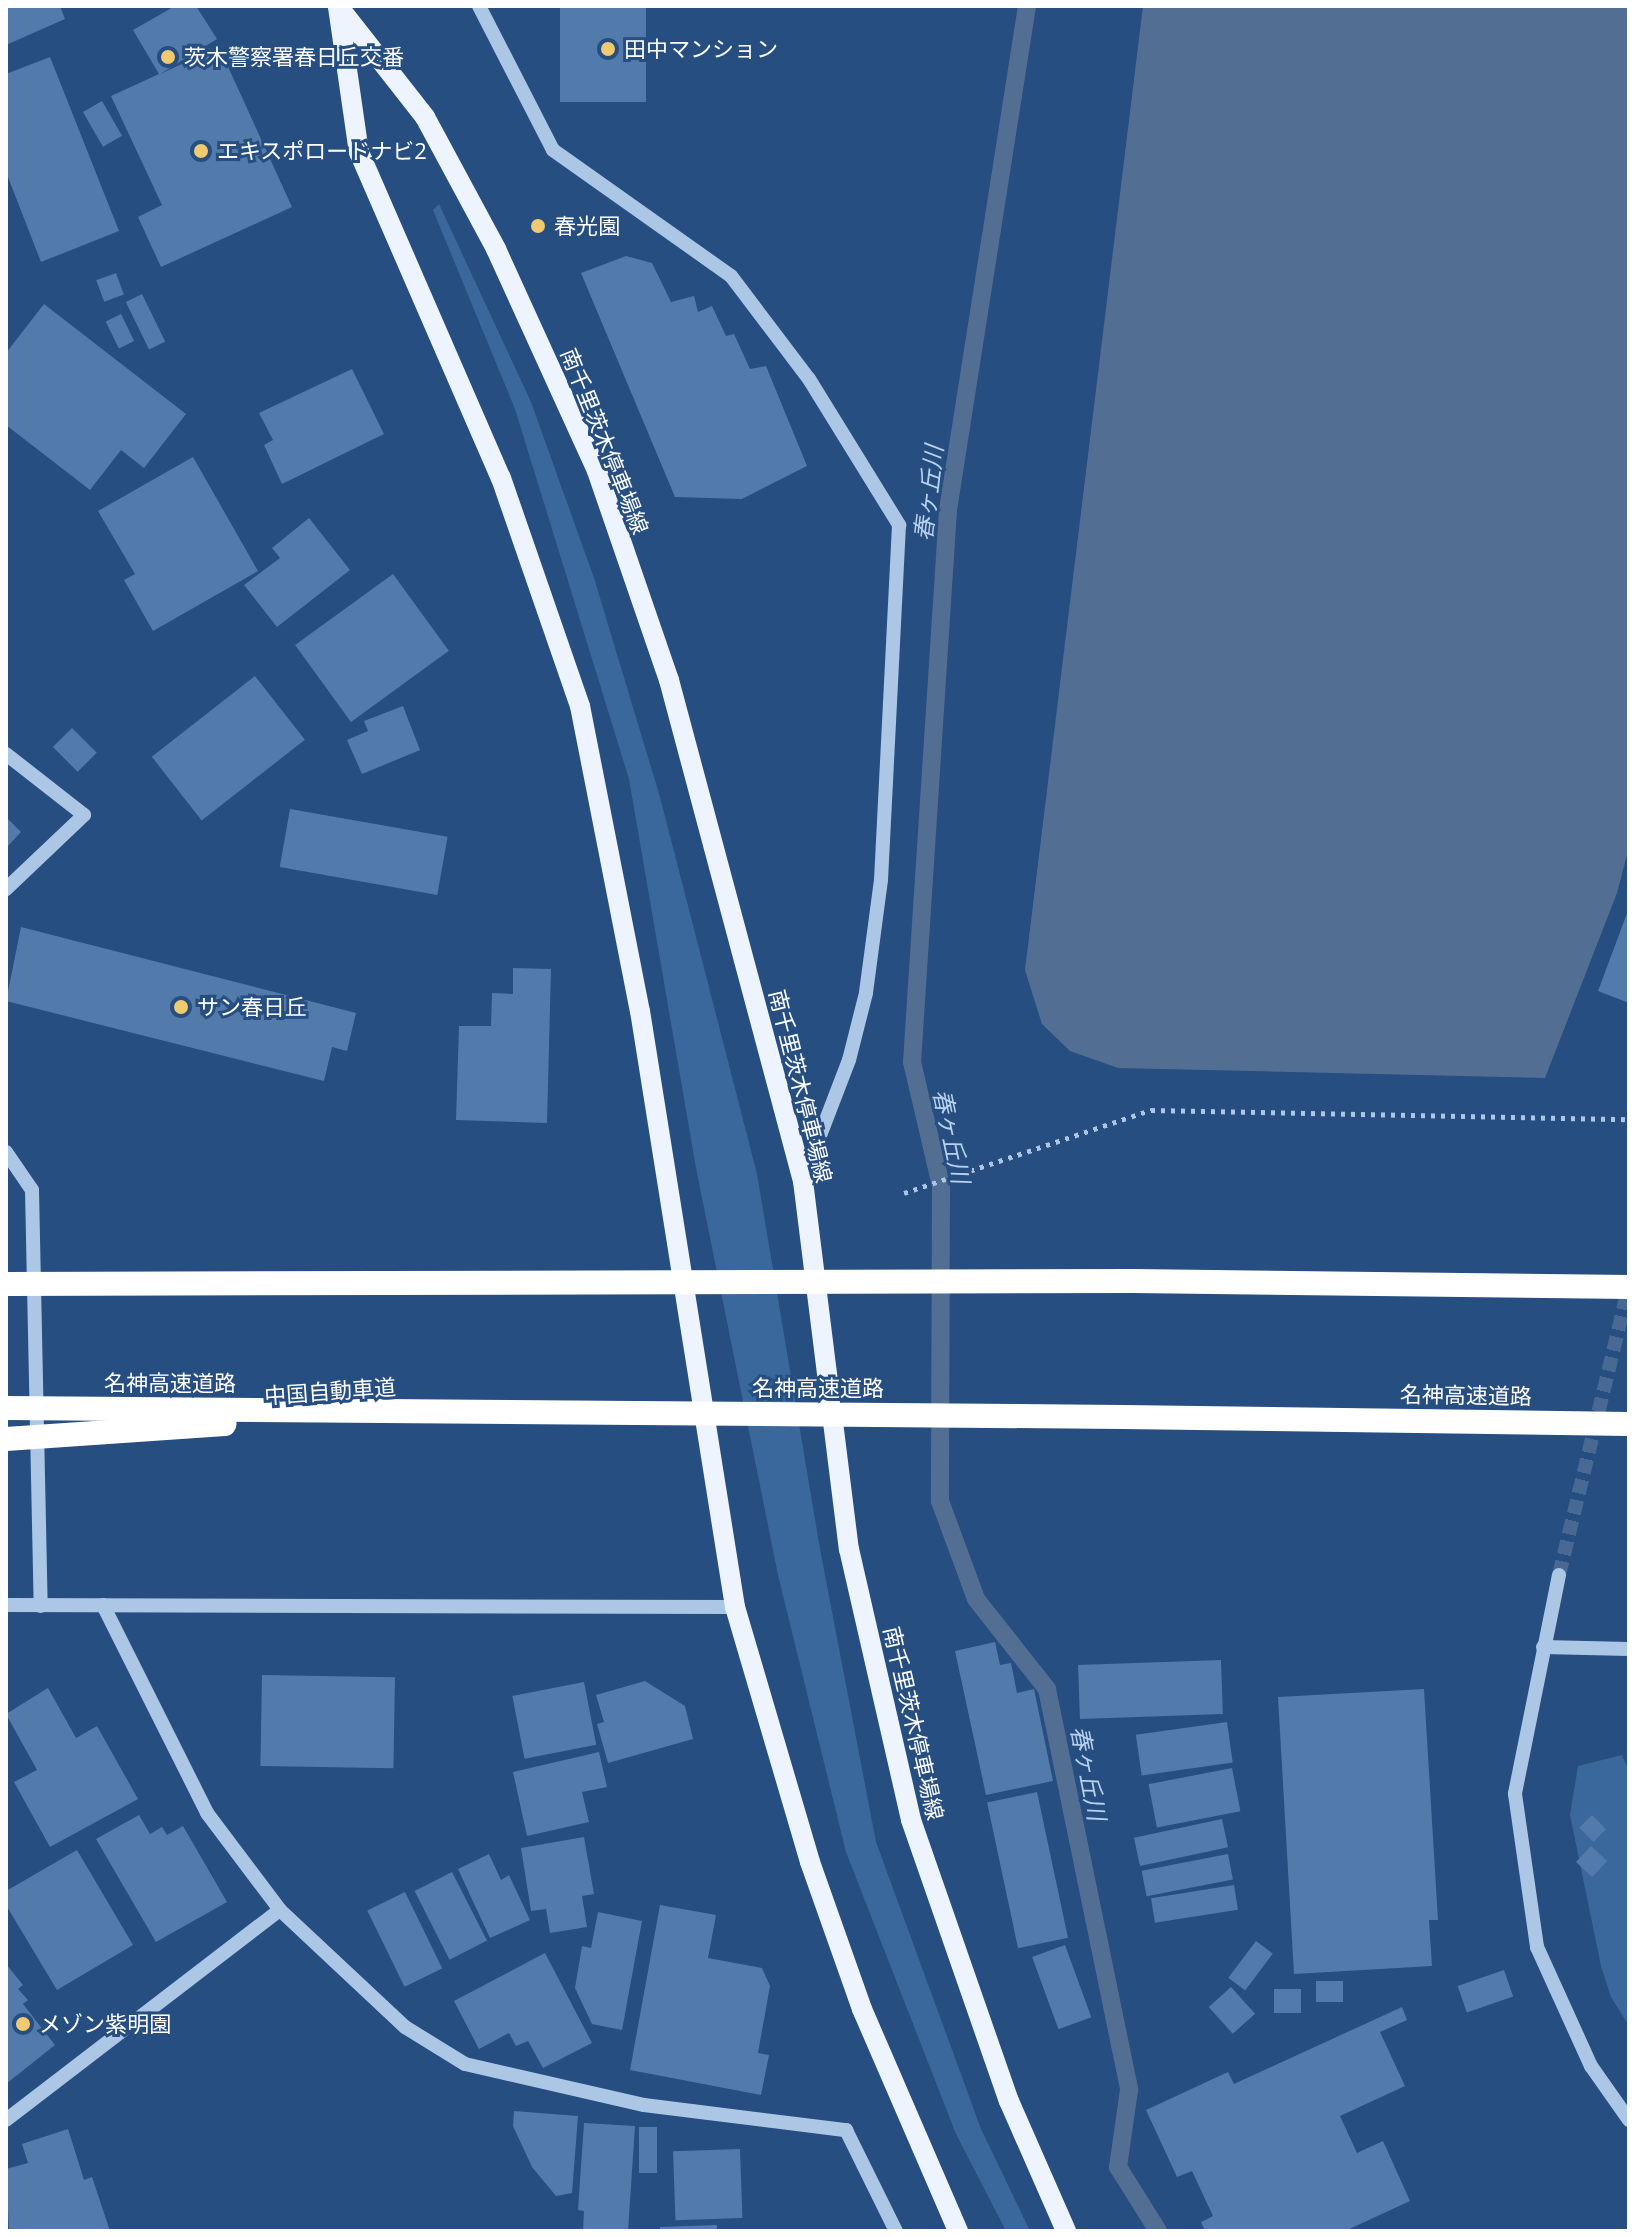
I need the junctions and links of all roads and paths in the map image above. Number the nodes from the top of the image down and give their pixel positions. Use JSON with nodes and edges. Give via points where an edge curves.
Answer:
{"nodes":[{"id":1,"x":339,"y":6,"type":"edge"},
{"id":2,"x":479,"y":6,"type":"edge"},
{"id":3,"x":6,"y":754,"type":"edge"},
{"id":4,"x":6,"y":889,"type":"edge"},
{"id":5,"x":1629,"y":1119,"type":"edge"},
{"id":6,"x":6,"y":1152,"type":"edge"},
{"id":7,"x":803,"y":1181,"type":"junction"},
{"id":8,"x":904,"y":1193,"type":"dead end"},
{"id":9,"x":6,"y":1284,"type":"edge"},
{"id":10,"x":1629,"y":1287,"type":"edge"},
{"id":11,"x":6,"y":1408,"type":"edge"},
{"id":12,"x":418,"y":1411,"type":"junction"},
{"id":13,"x":1629,"y":1424,"type":"edge"},
{"id":14,"x":6,"y":1439,"type":"edge"},
{"id":15,"x":1559,"y":1575,"type":"tunnel mouth"},
{"id":16,"x":6,"y":1605,"type":"edge"},
{"id":17,"x":103,"y":1605,"type":"junction"},
{"id":18,"x":41,"y":1606,"type":"junction"},
{"id":19,"x":735,"y":1607,"type":"junction"},
{"id":20,"x":1543,"y":1647,"type":"junction"},
{"id":21,"x":1629,"y":1649,"type":"edge"},
{"id":22,"x":280,"y":1910,"type":"junction"},
{"id":23,"x":6,"y":2120,"type":"edge"},
{"id":24,"x":1629,"y":2120,"type":"edge"},
{"id":25,"x":896,"y":2231,"type":"edge"},
{"id":26,"x":958,"y":2231,"type":"edge"},
{"id":27,"x":1066,"y":2231,"type":"edge"}],
"edges":[{"from":1,"to":7,"type":"main road","name":"南千里茨木停車場線","via":[[425,117],[496,249],[597,471],[669,680]]},
{"from":1,"to":19,"type":"main road","name":"南千里茨木停車場線","via":[[359,152],[501,478],[580,706],[640,1011]]},
{"from":2,"to":7,"type":"street","via":[[553,150],[731,276],[809,379],[899,525],[881,880],[866,993],[849,1060]]},
{"from":3,"to":4,"type":"street","via":[[84,815]]},
{"from":5,"to":8,"type":"path","via":[[1151,1110]]},
{"from":6,"to":18,"type":"street","via":[[32,1190]]},
{"from":7,"to":27,"type":"main road","name":"南千里茨木停車場線","via":[[849,1549],[911,1820],[1009,2101]]},
{"from":9,"to":10,"type":"highway","bridge":true,"via":[[1133,1281]]},
{"from":11,"to":12,"type":"highway","name":"名神高速道路","bridge":true},
{"from":12,"to":13,"type":"highway","name":"名神高速道路","bridge":true},
{"from":12,"to":14,"type":"highway","name":"中国自動車道","bridge":true},
{"from":15,"to":20,"type":"street"},
{"from":16,"to":18,"type":"street"},
{"from":17,"to":18,"type":"street"},
{"from":17,"to":19,"type":"street"},
{"from":17,"to":22,"type":"street","via":[[207,1813]]},
{"from":19,"to":26,"type":"main road","name":"南千里茨木停車場線","via":[[810,1862],[857,1995]]},
{"from":20,"to":21,"type":"street"},
{"from":20,"to":24,"type":"street","via":[[1515,1794],[1537,1947],[1591,2066]]},
{"from":22,"to":23,"type":"street"},
{"from":22,"to":25,"type":"street","via":[[405,2027],[465,2064],[644,2105],[846,2130]]}]}
